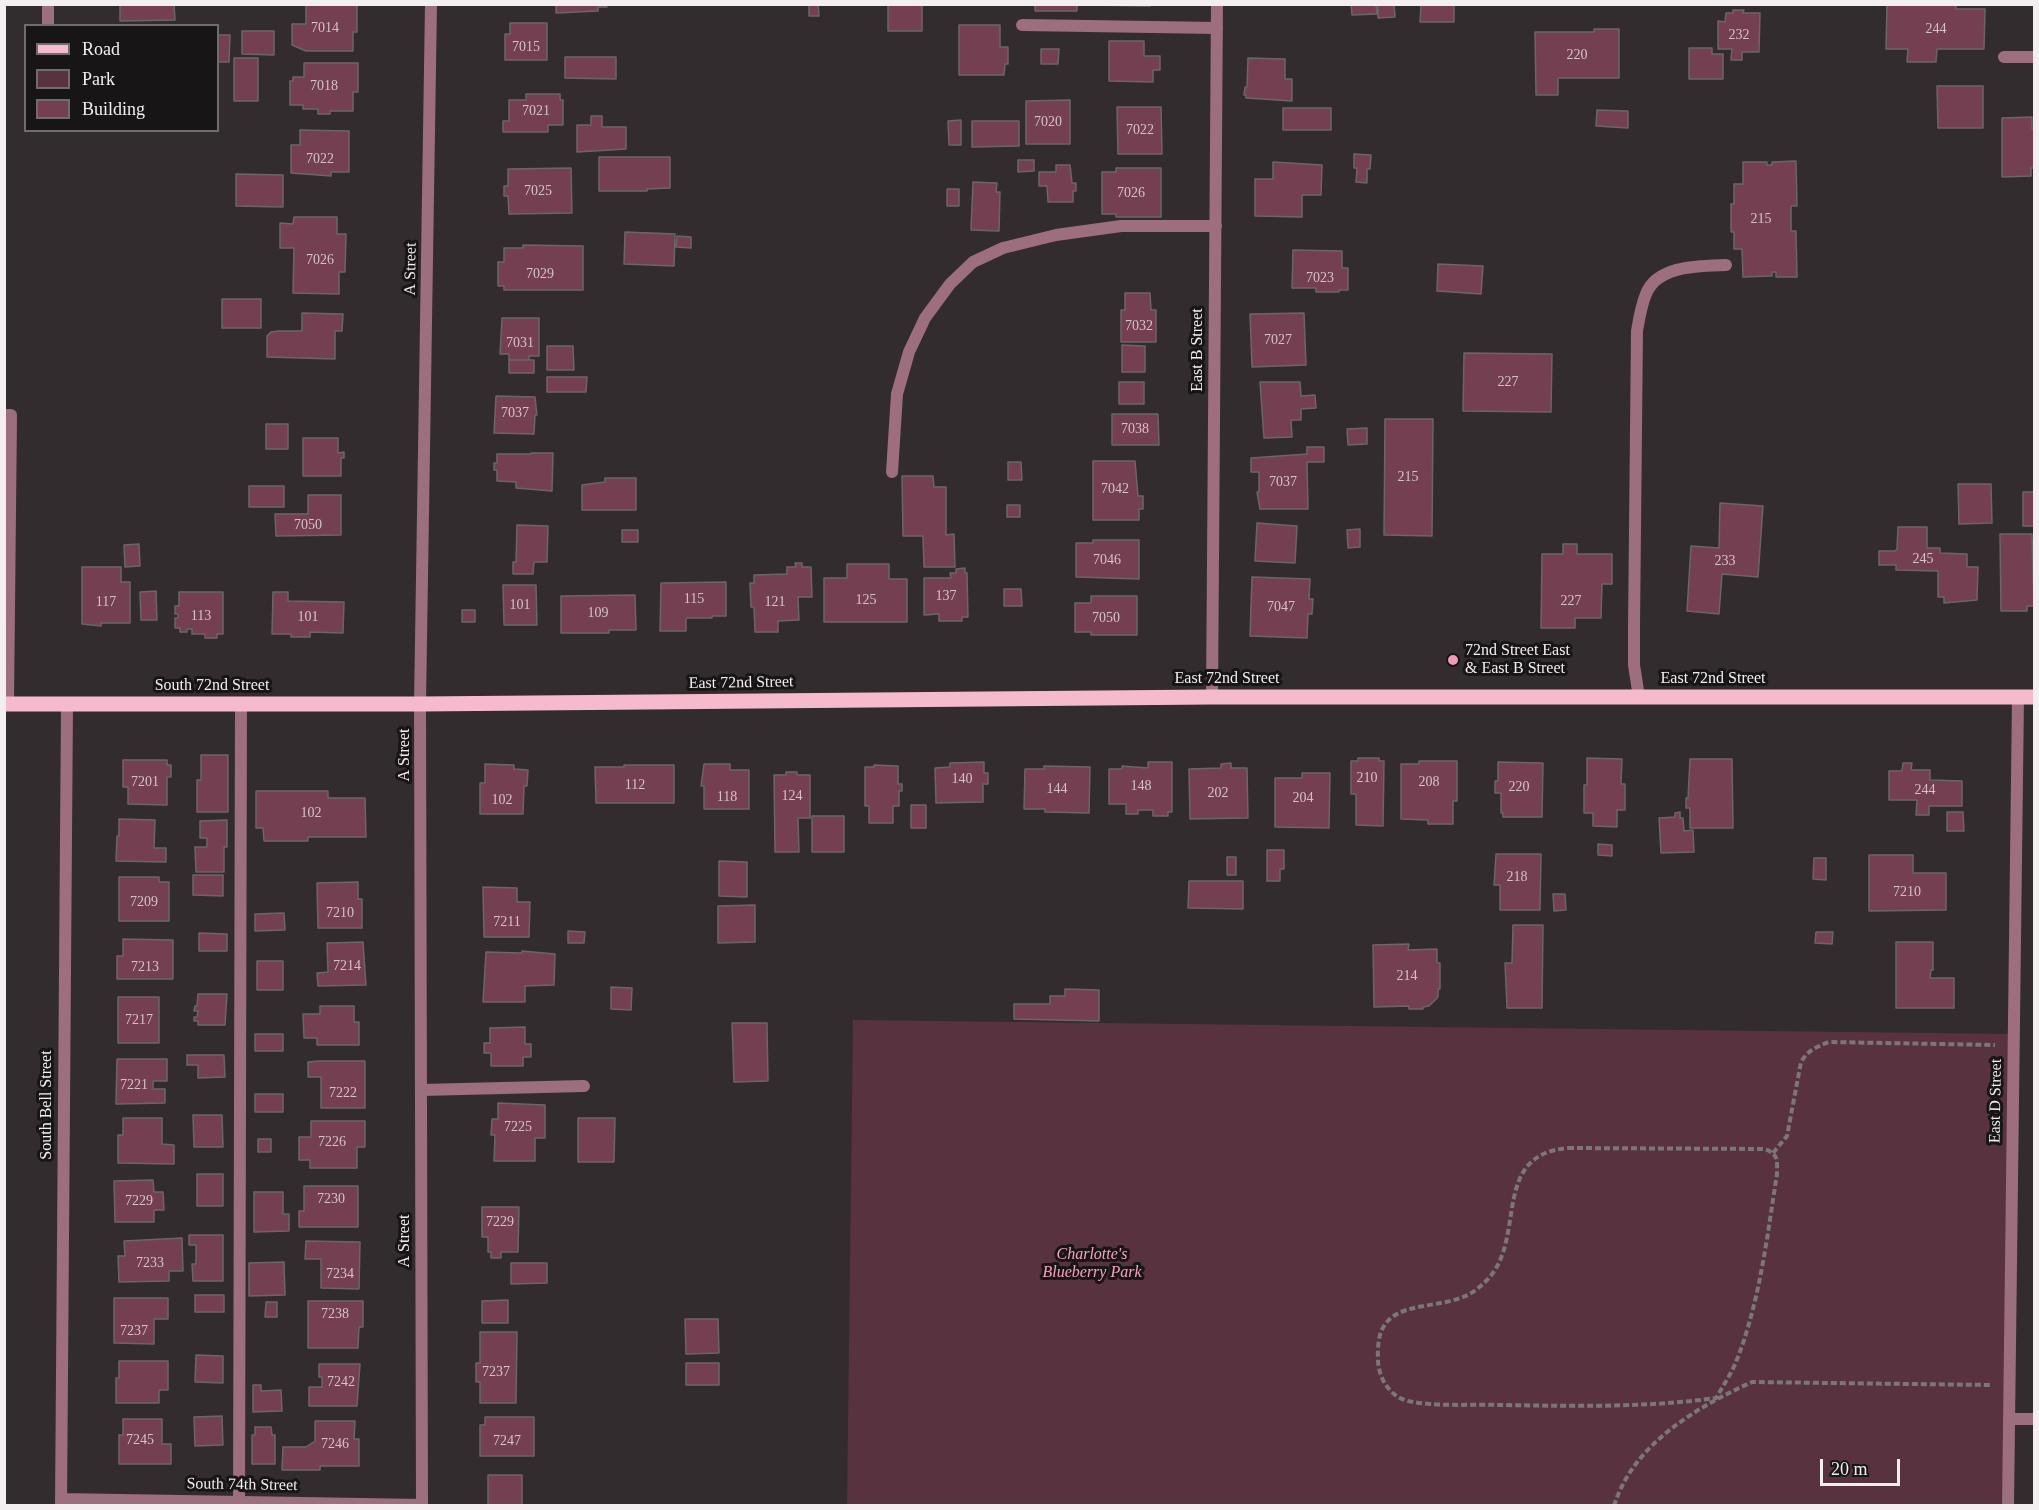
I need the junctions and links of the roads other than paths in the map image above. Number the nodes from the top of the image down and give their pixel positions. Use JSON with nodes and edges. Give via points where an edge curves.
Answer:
{"nodes":[{"id":1,"x":48,"y":4,"type":"edge"},
{"id":2,"x":431,"y":4,"type":"edge"},
{"id":3,"x":1217,"y":4,"type":"edge"},
{"id":4,"x":48,"y":24,"type":"edge"},
{"id":5,"x":1022,"y":25,"type":"dead end"},
{"id":6,"x":1217,"y":28,"type":"junction"},
{"id":7,"x":2004,"y":57,"type":"dead end"},
{"id":8,"x":2034,"y":57,"type":"edge"},
{"id":9,"x":1215,"y":226,"type":"junction"},
{"id":10,"x":1726,"y":265,"type":"dead end"},
{"id":11,"x":4,"y":415,"type":"edge"},
{"id":12,"x":892,"y":472,"type":"dead end"},
{"id":13,"x":1212,"y":697,"type":"junction"},
{"id":14,"x":1639,"y":697,"type":"junction"},
{"id":15,"x":2018,"y":697,"type":"junction"},
{"id":16,"x":2034,"y":697,"type":"edge"},
{"id":17,"x":6,"y":704,"type":"edge"},
{"id":18,"x":67,"y":704,"type":"junction"},
{"id":19,"x":241,"y":704,"type":"junction"},
{"id":20,"x":420,"y":704,"type":"junction"},
{"id":21,"x":584,"y":1086,"type":"dead end"},
{"id":22,"x":422,"y":1090,"type":"junction"},
{"id":23,"x":2009,"y":1419,"type":"junction"},
{"id":24,"x":2034,"y":1419,"type":"edge"},
{"id":25,"x":61,"y":1502,"type":"edge"},
{"id":26,"x":239,"y":1502,"type":"junction"},
{"id":27,"x":422,"y":1505,"type":"edge"},
{"id":28,"x":2008,"y":1506,"type":"edge"}],
"edges":[{"from":1,"to":4,"type":"street"},
{"from":2,"to":20,"type":"street","name":"A Street"},
{"from":3,"to":6,"type":"street","name":"East B Street"},
{"from":5,"to":6,"type":"street"},
{"from":6,"to":9,"type":"street","name":"East B Street"},
{"from":7,"to":8,"type":"street"},
{"from":9,"to":12,"type":"street","via":[[1121,226],[1056,235],[1003,248],[973,262],[950,284],[925,318],[909,352],[897,394]]},
{"from":9,"to":13,"type":"street","name":"East B Street"},
{"from":10,"to":14,"type":"street","via":[[1689,267],[1663,275],[1646,291],[1640,314],[1634,627]]},
{"from":11,"to":17,"type":"street","via":[[11,415]]},
{"from":13,"to":14,"type":"main road","name":"East 72nd Street"},
{"from":13,"to":20,"type":"main road","name":"East 72nd Street"},
{"from":14,"to":15,"type":"main road","name":"East 72nd Street"},
{"from":15,"to":16,"type":"main road","name":"East 72nd Street"},
{"from":15,"to":23,"type":"street","name":"East D Street"},
{"from":17,"to":18,"type":"main road","name":"South 72nd Street"},
{"from":18,"to":19,"type":"main road","name":"South 72nd Street"},
{"from":18,"to":25,"type":"street","name":"South Bell Street"},
{"from":19,"to":20,"type":"main road","name":"South 72nd Street"},
{"from":19,"to":26,"type":"street"},
{"from":20,"to":22,"type":"street","name":"A Street"},
{"from":21,"to":22,"type":"street"},
{"from":22,"to":27,"type":"street","name":"A Street"},
{"from":23,"to":24,"type":"street"},
{"from":23,"to":28,"type":"street","name":"East D Street"},
{"from":25,"to":26,"type":"street","name":"South 74th Street"},
{"from":26,"to":27,"type":"street","name":"South 74th Street"}]}
